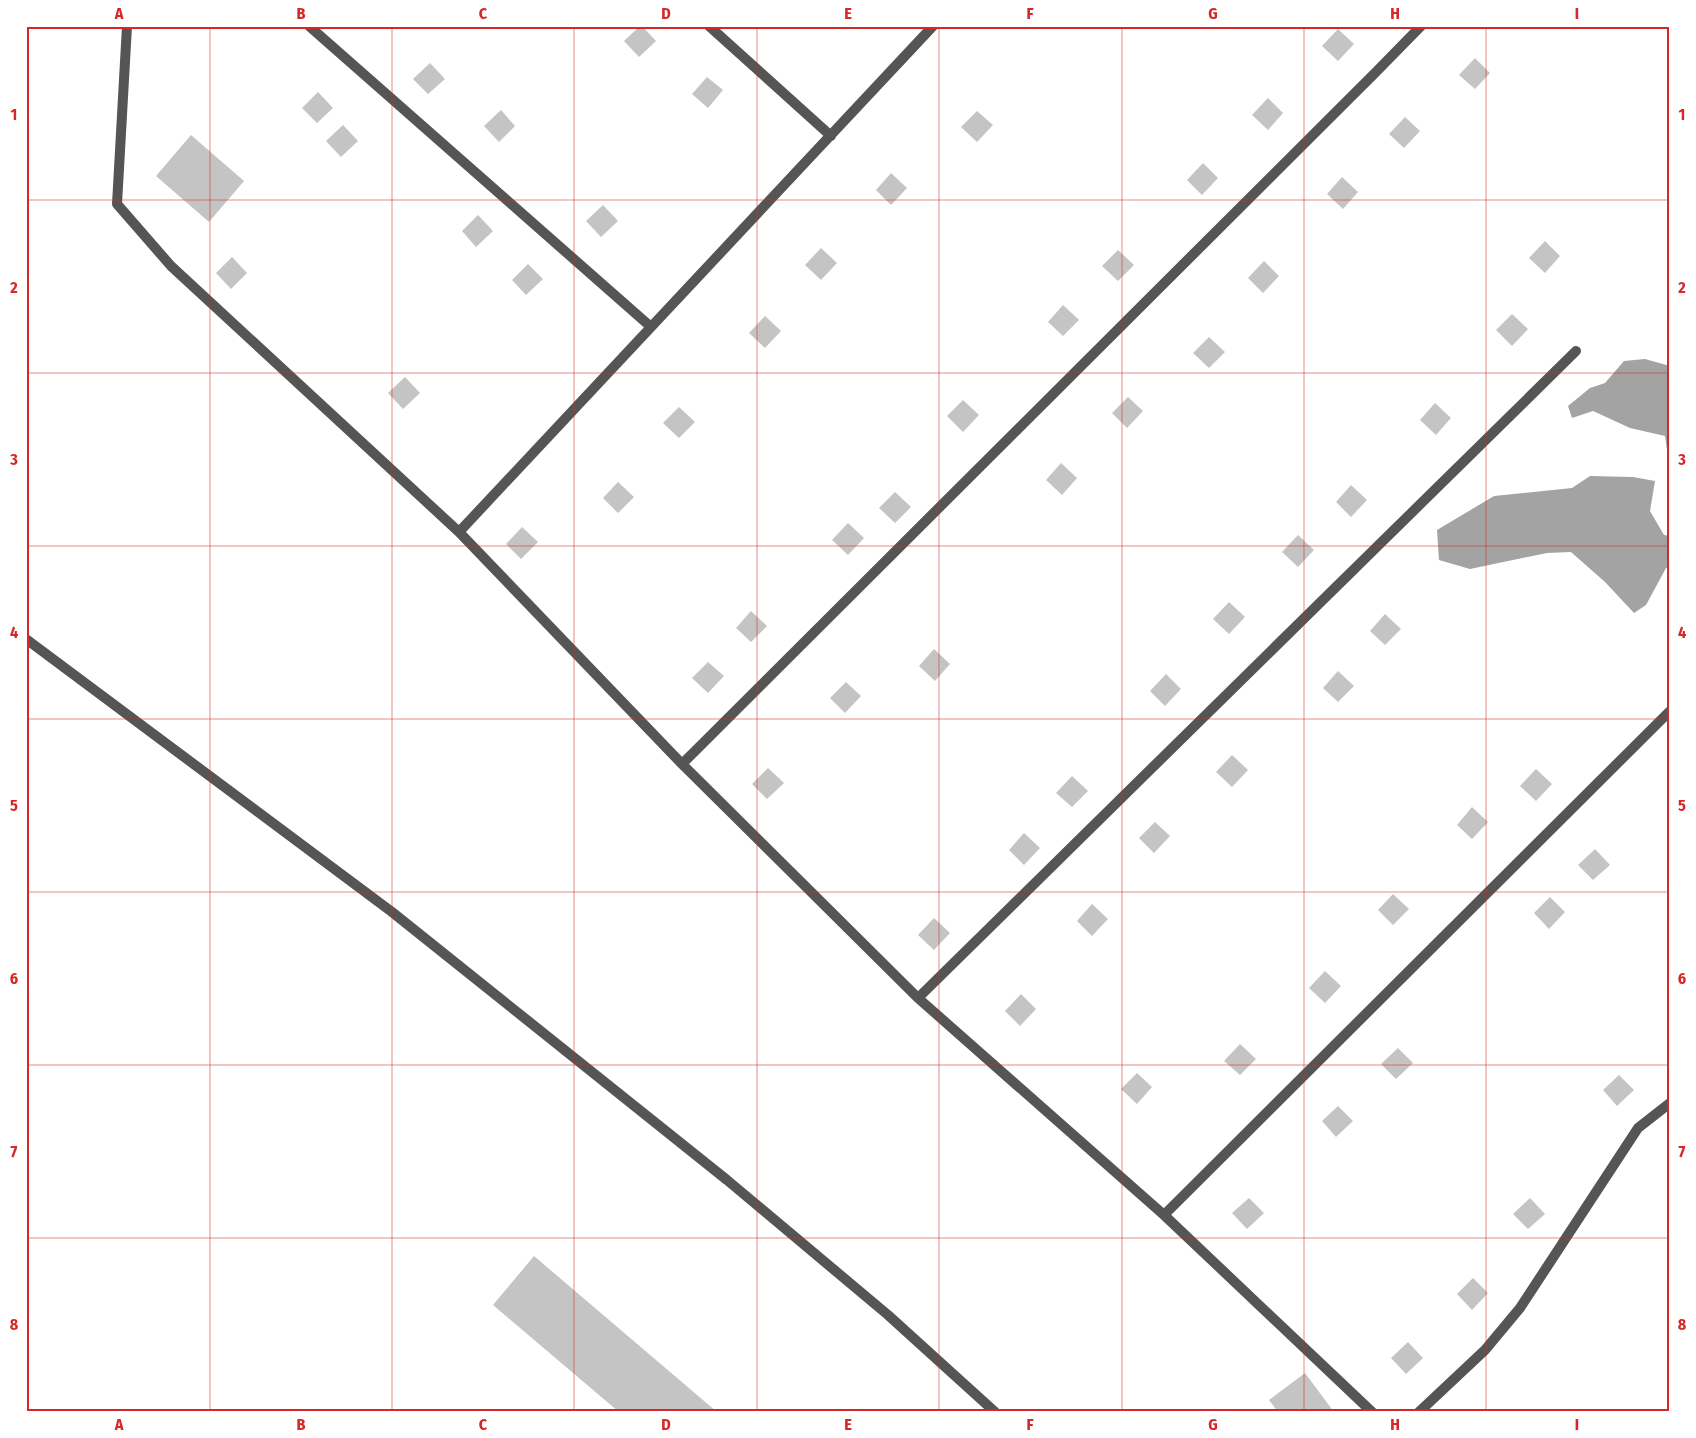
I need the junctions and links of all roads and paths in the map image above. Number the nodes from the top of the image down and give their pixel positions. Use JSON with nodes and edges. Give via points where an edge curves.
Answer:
{"nodes":[{"id":1,"x":127,"y":26,"type":"edge"},
{"id":2,"x":308,"y":26,"type":"edge"},
{"id":3,"x":710,"y":26,"type":"edge"},
{"id":4,"x":933,"y":26,"type":"edge"},
{"id":5,"x":1420,"y":26,"type":"edge"},
{"id":6,"x":831,"y":136,"type":"junction"},
{"id":7,"x":651,"y":327,"type":"junction"},
{"id":8,"x":1576,"y":351,"type":"dead end"},
{"id":9,"x":459,"y":532,"type":"junction"},
{"id":10,"x":26,"y":639,"type":"edge"},
{"id":11,"x":1670,"y":711,"type":"edge"},
{"id":12,"x":682,"y":764,"type":"junction"},
{"id":13,"x":918,"y":998,"type":"junction"},
{"id":14,"x":1670,"y":1103,"type":"edge"},
{"id":15,"x":1164,"y":1214,"type":"junction"},
{"id":16,"x":995,"y":1412,"type":"edge"},
{"id":17,"x":1372,"y":1412,"type":"edge"},
{"id":18,"x":1419,"y":1412,"type":"edge"}],
"edges":[{"from":1,"to":9,"type":"street","via":[[117,204],[170,266]]},
{"from":2,"to":7,"type":"street"},
{"from":3,"to":6,"type":"street"},
{"from":4,"to":6,"type":"street"},
{"from":5,"to":12,"type":"street"},
{"from":6,"to":7,"type":"street"},
{"from":7,"to":9,"type":"street"},
{"from":8,"to":13,"type":"street"},
{"from":9,"to":12,"type":"street"},
{"from":10,"to":16,"type":"street","via":[[392,912],[727,1180],[888,1315]]},
{"from":11,"to":15,"type":"street"},
{"from":12,"to":13,"type":"street"},
{"from":13,"to":15,"type":"street"},
{"from":14,"to":18,"type":"street","via":[[1638,1128],[1520,1308],[1485,1350]]},
{"from":15,"to":17,"type":"street"}]}
